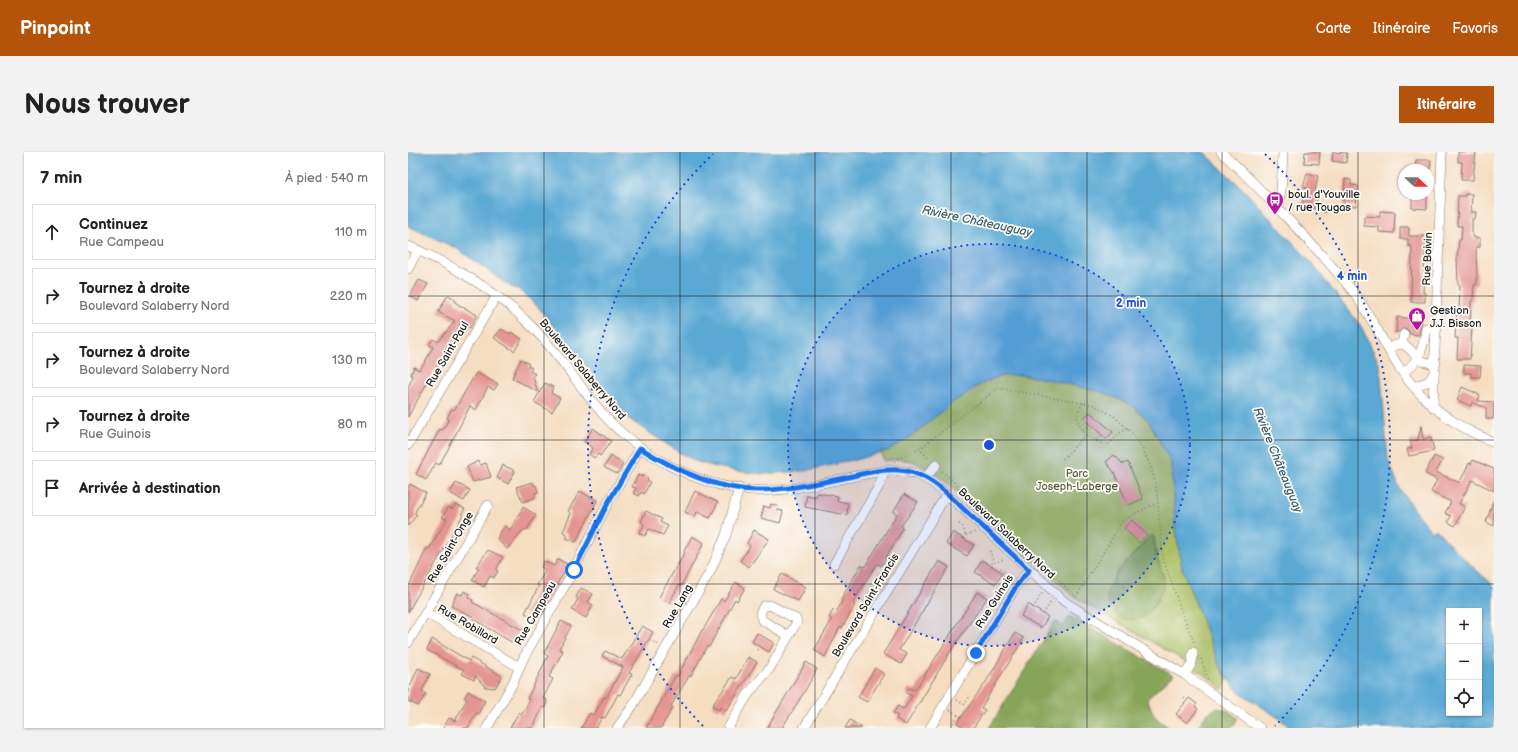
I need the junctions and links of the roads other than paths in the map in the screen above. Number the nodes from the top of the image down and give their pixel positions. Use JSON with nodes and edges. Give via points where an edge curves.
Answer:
{"nodes":[{"id":1,"x":1221,"y":152,"type":"edge"},
{"id":2,"x":1283,"y":152,"type":"edge"},
{"id":3,"x":1442,"y":152,"type":"edge"},
{"id":4,"x":1276,"y":207,"type":"junction"},
{"id":5,"x":408,"y":246,"type":"edge"},
{"id":6,"x":418,"y":250,"type":"junction"},
{"id":7,"x":408,"y":270,"type":"edge"},
{"id":8,"x":496,"y":297,"type":"junction"},
{"id":9,"x":1437,"y":329,"type":"junction"},
{"id":10,"x":1404,"y":334,"type":"dead end"},
{"id":11,"x":1402,"y":344,"type":"junction"},
{"id":12,"x":1388,"y":349,"type":"junction"},
{"id":13,"x":1418,"y":357,"type":"junction"},
{"id":14,"x":1436,"y":365,"type":"junction"},
{"id":15,"x":1403,"y":373,"type":"junction"},
{"id":16,"x":1414,"y":387,"type":"junction"},
{"id":17,"x":1433,"y":407,"type":"junction"},
{"id":18,"x":1494,"y":442,"type":"edge"},
{"id":19,"x":408,"y":445,"type":"edge"},
{"id":20,"x":640,"y":448,"type":"junction"},
{"id":21,"x":936,"y":465,"type":"dead end"},
{"id":22,"x":885,"y":471,"type":"junction"},
{"id":23,"x":925,"y":478,"type":"junction"},
{"id":24,"x":739,"y":488,"type":"junction"},
{"id":25,"x":947,"y":494,"type":"junction"},
{"id":26,"x":488,"y":504,"type":"dead end"},
{"id":27,"x":834,"y":564,"type":"dead end"},
{"id":28,"x":1029,"y":570,"type":"junction"},
{"id":29,"x":426,"y":613,"type":"junction"},
{"id":30,"x":789,"y":636,"type":"dead end"},
{"id":31,"x":408,"y":643,"type":"edge"},
{"id":32,"x":1197,"y":652,"type":"road end"},
{"id":33,"x":519,"y":667,"type":"junction"},
{"id":34,"x":1185,"y":674,"type":"junction"},
{"id":35,"x":487,"y":728,"type":"edge"},
{"id":36,"x":617,"y":728,"type":"edge"},
{"id":37,"x":728,"y":728,"type":"edge"},
{"id":38,"x":804,"y":728,"type":"edge"},
{"id":39,"x":930,"y":728,"type":"edge"},
{"id":40,"x":1260,"y":728,"type":"edge"}],
"edges":[{"from":1,"to":4,"type":"street"},
{"from":2,"to":4,"type":"street","via":[[1281,192]]},
{"from":3,"to":9,"type":"street","name":"Rue Boivin"},
{"from":4,"to":12,"type":"street","via":[[1339,274],[1367,313]]},
{"from":5,"to":6,"type":"street","name":"Boulevard Salaberry Nord"},
{"from":6,"to":7,"type":"street"},
{"from":6,"to":8,"type":"street","name":"Boulevard Salaberry Nord","via":[[458,270]]},
{"from":8,"to":19,"type":"street","name":"Rue Saint-Paul"},
{"from":8,"to":20,"type":"street","name":"Boulevard Salaberry Nord","via":[[526,320],[602,413]]},
{"from":9,"to":13,"type":"street","via":[[1426,328],[1424,344]]},
{"from":9,"to":14,"type":"street","name":"Rue Boivin"},
{"from":10,"to":11,"type":"street"},
{"from":11,"to":12,"type":"street"},
{"from":11,"to":13,"type":"street"},
{"from":12,"to":15,"type":"street"},
{"from":13,"to":14,"type":"street"},
{"from":13,"to":15,"type":"street"},
{"from":14,"to":16,"type":"street","via":[[1429,381]]},
{"from":14,"to":17,"type":"street","name":"Rue Boivin"},
{"from":15,"to":16,"type":"street"},
{"from":16,"to":17,"type":"street"},
{"from":17,"to":18,"type":"street","via":[[1463,428]]},
{"from":20,"to":24,"type":"street","name":"Boulevard Salaberry Nord","via":[[691,474]]},
{"from":20,"to":33,"type":"street","name":"Rue Campeau"},
{"from":21,"to":23,"type":"street"},
{"from":22,"to":23,"type":"street","name":"Boulevard Salaberry Nord","via":[[902,470]]},
{"from":22,"to":24,"type":"street","name":"Boulevard Salaberry Nord","via":[[781,489]]},
{"from":22,"to":27,"type":"street"},
{"from":23,"to":25,"type":"street","name":"Boulevard Salaberry Nord"},
{"from":24,"to":36,"type":"street","name":"Rue Lang","via":[[726,535],[708,576],[632,707]]},
{"from":25,"to":28,"type":"street","name":"Boulevard Salaberry Nord"},
{"from":25,"to":38,"type":"street","name":"Boulevard Saint-Francis"},
{"from":26,"to":29,"type":"street","name":"Rue Saint-Onge"},
{"from":28,"to":34,"type":"street","name":"Boulevard Salaberry Nord","via":[[1055,594],[1085,615]]},
{"from":28,"to":39,"type":"street","name":"Rue Guinois","via":[[1017,585]]},
{"from":29,"to":31,"type":"street","name":"Rue Saint-Onge"},
{"from":29,"to":33,"type":"street","name":"Rue Robillard"},
{"from":30,"to":37,"type":"street","via":[[767,674],[749,693]]},
{"from":32,"to":34,"type":"street"},
{"from":33,"to":35,"type":"street","name":"Rue Campeau","via":[[513,683]]},
{"from":34,"to":40,"type":"street","name":"Boulevard Salaberry Nord"}]}
